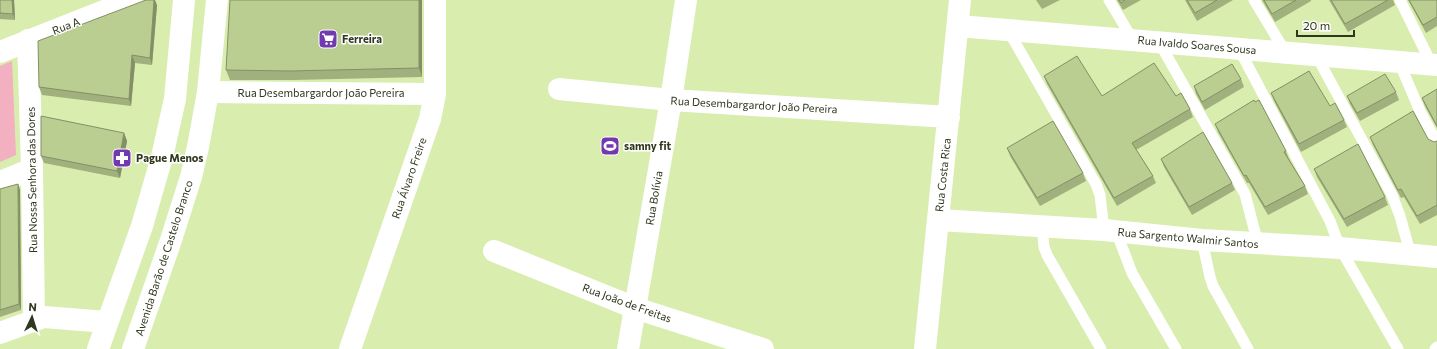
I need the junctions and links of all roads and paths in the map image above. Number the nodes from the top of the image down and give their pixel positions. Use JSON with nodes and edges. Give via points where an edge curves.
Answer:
{"nodes":[{"id":1,"x":132,"y":0,"type":"edge"},
{"id":2,"x":184,"y":0,"type":"edge"},
{"id":3,"x":217,"y":0,"type":"edge"},
{"id":4,"x":435,"y":0,"type":"edge"},
{"id":5,"x":686,"y":0,"type":"edge"},
{"id":6,"x":960,"y":0,"type":"edge"},
{"id":7,"x":1109,"y":0,"type":"edge"},
{"id":8,"x":1254,"y":0,"type":"edge"},
{"id":9,"x":1400,"y":0,"type":"edge"},
{"id":10,"x":958,"y":26,"type":"junction"},
{"id":11,"x":1008,"y":30,"type":"junction"},
{"id":12,"x":28,"y":40,"type":"junction"},
{"id":13,"x":1132,"y":40,"type":"junction"},
{"id":14,"x":1159,"y":42,"type":"junction"},
{"id":15,"x":1239,"y":49,"type":"junction"},
{"id":16,"x":0,"y":52,"type":"edge"},
{"id":17,"x":1286,"y":53,"type":"junction"},
{"id":18,"x":1316,"y":55,"type":"junction"},
{"id":19,"x":1399,"y":62,"type":"junction"},
{"id":20,"x":1434,"y":65,"type":"edge"},
{"id":21,"x":559,"y":89,"type":"dead end"},
{"id":22,"x":208,"y":92,"type":"junction"},
{"id":23,"x":434,"y":94,"type":"junction"},
{"id":24,"x":671,"y":100,"type":"junction"},
{"id":25,"x":949,"y":117,"type":"junction"},
{"id":26,"x":1437,"y":143,"type":"edge"},
{"id":27,"x":32,"y":169,"type":"junction"},
{"id":28,"x":0,"y":182,"type":"edge"},
{"id":29,"x":939,"y":220,"type":"junction"},
{"id":30,"x":1042,"y":226,"type":"junction"},
{"id":31,"x":1110,"y":231,"type":"junction"},
{"id":32,"x":1202,"y":240,"type":"junction"},
{"id":33,"x":1258,"y":244,"type":"junction"},
{"id":34,"x":1340,"y":248,"type":"junction"},
{"id":35,"x":494,"y":251,"type":"dead end"},
{"id":36,"x":1411,"y":256,"type":"junction"},
{"id":37,"x":1437,"y":257,"type":"edge"},
{"id":38,"x":635,"y":308,"type":"junction"},
{"id":39,"x":37,"y":312,"type":"junction"},
{"id":40,"x":109,"y":314,"type":"junction"},
{"id":41,"x":0,"y":333,"type":"edge"},
{"id":42,"x":355,"y":347,"type":"edge"},
{"id":43,"x":98,"y":349,"type":"edge"},
{"id":44,"x":133,"y":349,"type":"edge"},
{"id":45,"x":628,"y":349,"type":"edge"},
{"id":46,"x":763,"y":349,"type":"edge"},
{"id":47,"x":925,"y":349,"type":"edge"},
{"id":48,"x":1101,"y":349,"type":"edge"},
{"id":49,"x":1176,"y":349,"type":"edge"},
{"id":50,"x":1248,"y":349,"type":"edge"},
{"id":51,"x":1398,"y":349,"type":"edge"}],
"edges":[{"from":1,"to":12,"type":"street","name":"Rua A"},
{"from":2,"to":40,"type":"street","via":[[175,99],[162,157],[142,226]]},
{"from":3,"to":22,"type":"street","name":"Avenida Barão de Castelo Branco"},
{"from":4,"to":23,"type":"street","name":"Rua Álvaro Freire"},
{"from":5,"to":24,"type":"street","name":"Rua Bolívia"},
{"from":6,"to":10,"type":"street","name":"Rua Costa Rica"},
{"from":7,"to":13,"type":"lane"},
{"from":8,"to":17,"type":"lane"},
{"from":9,"to":20,"type":"lane"},
{"from":10,"to":11,"type":"street","name":"Rua Ivaldo Soares Sousa"},
{"from":10,"to":25,"type":"street","name":"Rua Costa Rica"},
{"from":11,"to":13,"type":"street","name":"Rua Ivaldo Soares Sousa"},
{"from":11,"to":31,"type":"lane","via":[[1096,184]]},
{"from":12,"to":16,"type":"street","name":"Rua A"},
{"from":12,"to":27,"type":"street","name":"Rua Nossa Senhora das Dores"},
{"from":13,"to":14,"type":"street","name":"Rua Ivaldo Soares Sousa"},
{"from":14,"to":15,"type":"street","name":"Rua Ivaldo Soares Sousa"},
{"from":14,"to":33,"type":"lane","via":[[1245,194]]},
{"from":15,"to":17,"type":"street","name":"Rua Ivaldo Soares Sousa"},
{"from":15,"to":34,"type":"lane","via":[[1330,222]]},
{"from":17,"to":18,"type":"street","name":"Rua Ivaldo Soares Sousa"},
{"from":18,"to":19,"type":"street","name":"Rua Ivaldo Soares Sousa"},
{"from":18,"to":36,"type":"lane","via":[[1392,195]]},
{"from":19,"to":20,"type":"street","name":"Rua Ivaldo Soares Sousa"},
{"from":19,"to":26,"type":"lane","via":[[1420,112]]},
{"from":21,"to":24,"type":"street","name":"Rua Desembargardor João Pereira"},
{"from":22,"to":23,"type":"street","name":"Rua Desembargardor João Pereira"},
{"from":22,"to":44,"type":"street","name":"Avenida Barão de Castelo Branco","via":[[191,177]]},
{"from":23,"to":42,"type":"street","name":"Rua Álvaro Freire","via":[[430,118]]},
{"from":24,"to":25,"type":"street","name":"Rua Desembargardor João Pereira"},
{"from":24,"to":38,"type":"street","name":"Rua Bolívia"},
{"from":25,"to":29,"type":"street","name":"Rua Costa Rica"},
{"from":27,"to":28,"type":"street"},
{"from":27,"to":39,"type":"street","name":"Rua Nossa Senhora das Dores"},
{"from":29,"to":30,"type":"street","name":"Rua Sargento Walmir Santos"},
{"from":29,"to":47,"type":"street","name":"Rua Costa Rica"},
{"from":30,"to":31,"type":"street","name":"Rua Sargento Walmir Santos"},
{"from":30,"to":48,"type":"lane","via":[[1047,255]]},
{"from":31,"to":32,"type":"street","name":"Rua Sargento Walmir Santos"},
{"from":31,"to":49,"type":"lane"},
{"from":32,"to":33,"type":"street","name":"Rua Sargento Walmir Santos"},
{"from":32,"to":50,"type":"lane","via":[[1213,286]]},
{"from":33,"to":34,"type":"street","name":"Rua Sargento Walmir Santos"},
{"from":34,"to":36,"type":"street","name":"Rua Sargento Walmir Santos"},
{"from":34,"to":51,"type":"lane"},
{"from":35,"to":38,"type":"street","name":"Rua João de Freitas"},
{"from":36,"to":37,"type":"street","name":"Rua Sargento Walmir Santos"},
{"from":38,"to":45,"type":"street","name":"Rua Bolívia"},
{"from":38,"to":46,"type":"street","name":"Rua João de Freitas"},
{"from":39,"to":40,"type":"street"},
{"from":39,"to":41,"type":"street"},
{"from":40,"to":43,"type":"street"}]}
